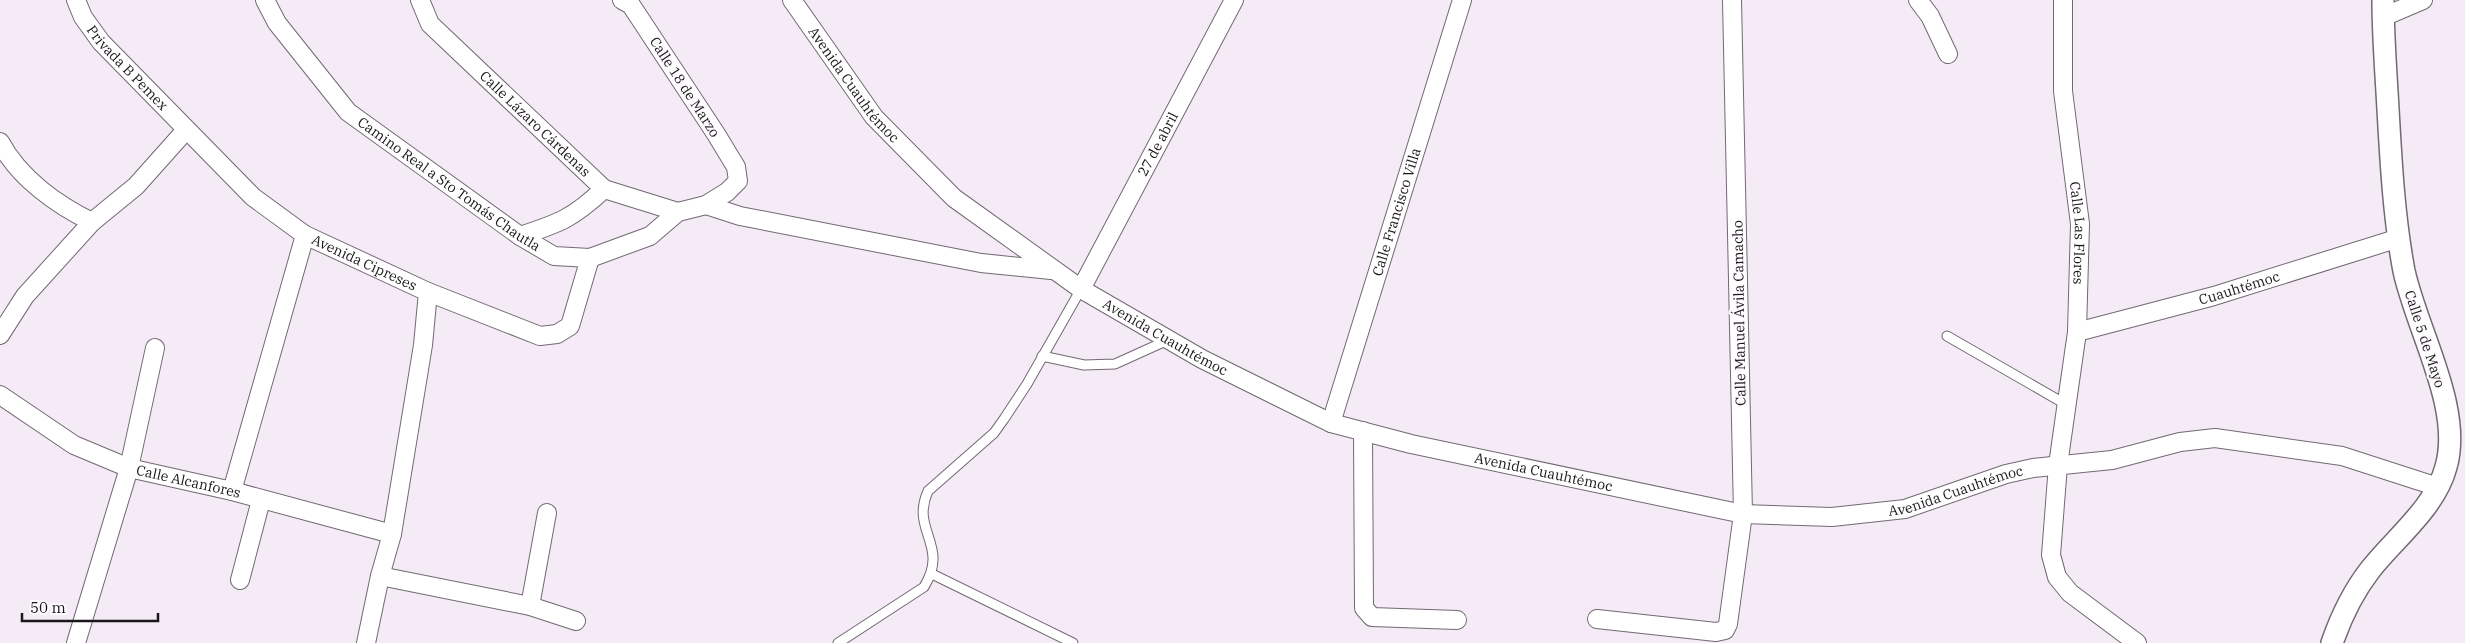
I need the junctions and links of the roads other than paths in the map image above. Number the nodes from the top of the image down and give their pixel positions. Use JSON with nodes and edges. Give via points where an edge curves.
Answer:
{"nodes":[{"id":1,"x":76,"y":0,"type":"edge"},
{"id":2,"x":265,"y":0,"type":"edge"},
{"id":3,"x":420,"y":0,"type":"edge"},
{"id":4,"x":622,"y":0,"type":"edge"},
{"id":5,"x":792,"y":0,"type":"edge"},
{"id":6,"x":1234,"y":0,"type":"edge"},
{"id":7,"x":1462,"y":0,"type":"edge"},
{"id":8,"x":1732,"y":0,"type":"edge"},
{"id":9,"x":1918,"y":0,"type":"edge"},
{"id":10,"x":2063,"y":0,"type":"edge"},
{"id":11,"x":2423,"y":0,"type":"edge"},
{"id":12,"x":2383,"y":8,"type":"edge"},
{"id":13,"x":1948,"y":54,"type":"dead end"},
{"id":14,"x":186,"y":130,"type":"junction"},
{"id":15,"x":0,"y":142,"type":"edge"},
{"id":16,"x":604,"y":189,"type":"junction"},
{"id":17,"x":706,"y":205,"type":"junction"},
{"id":18,"x":678,"y":212,"type":"junction"},
{"id":19,"x":92,"y":222,"type":"junction"},
{"id":20,"x":305,"y":235,"type":"junction"},
{"id":21,"x":520,"y":236,"type":"junction"},
{"id":22,"x":2399,"y":238,"type":"junction"},
{"id":23,"x":590,"y":258,"type":"junction"},
{"id":24,"x":1052,"y":270,"type":"junction"},
{"id":25,"x":1081,"y":289,"type":"junction"},
{"id":26,"x":428,"y":292,"type":"junction"},
{"id":27,"x":2077,"y":332,"type":"junction"},
{"id":28,"x":0,"y":335,"type":"edge"},
{"id":29,"x":1947,"y":336,"type":"dead end"},
{"id":30,"x":1168,"y":340,"type":"junction"},
{"id":31,"x":155,"y":348,"type":"dead end"},
{"id":32,"x":1042,"y":356,"type":"junction"},
{"id":33,"x":0,"y":395,"type":"edge"},
{"id":34,"x":2067,"y":405,"type":"junction"},
{"id":35,"x":1331,"y":423,"type":"junction"},
{"id":36,"x":1363,"y":431,"type":"junction"},
{"id":37,"x":2058,"y":465,"type":"junction"},
{"id":38,"x":129,"y":468,"type":"junction"},
{"id":39,"x":2438,"y":488,"type":"junction"},
{"id":40,"x":232,"y":491,"type":"junction"},
{"id":41,"x":262,"y":500,"type":"junction"},
{"id":42,"x":547,"y":513,"type":"dead end"},
{"id":43,"x":1743,"y":514,"type":"junction"},
{"id":44,"x":392,"y":534,"type":"junction"},
{"id":45,"x":932,"y":574,"type":"junction"},
{"id":46,"x":380,"y":576,"type":"junction"},
{"id":47,"x":240,"y":580,"type":"dead end"},
{"id":48,"x":530,"y":606,"type":"junction"},
{"id":49,"x":1597,"y":619,"type":"dead end"},
{"id":50,"x":1457,"y":620,"type":"dead end"},
{"id":51,"x":576,"y":621,"type":"dead end"},
{"id":52,"x":76,"y":643,"type":"edge"},
{"id":53,"x":366,"y":643,"type":"edge"},
{"id":54,"x":838,"y":643,"type":"edge"},
{"id":55,"x":1073,"y":643,"type":"edge"},
{"id":56,"x":2137,"y":643,"type":"edge"},
{"id":57,"x":2332,"y":643,"type":"edge"}],
"edges":[{"from":1,"to":14,"type":"street","name":"Privada B Pemex","via":[[83,17],[101,42]]},
{"from":2,"to":21,"type":"street","name":"Camino Real a Sto Tomás Chautla","via":[[277,23],[348,112]]},
{"from":3,"to":16,"type":"street","name":"Calle Lázaro Cárdenas","via":[[430,24]]},
{"from":4,"to":17,"type":"street","name":"Calle 18 de Marzo","via":[[631,5],[736,167],[738,181]]},
{"from":5,"to":24,"type":"street","name":"Avenida Cuauhtémoc","via":[[874,118],[954,198]]},
{"from":6,"to":25,"type":"street","name":"27 de abril"},
{"from":7,"to":35,"type":"street","name":"Calle Francisco Villa"},
{"from":8,"to":43,"type":"street","name":"Calle Manuel Ávila Camacho"},
{"from":9,"to":13,"type":"street","via":[[1930,16]]},
{"from":10,"to":27,"type":"street","name":"Calle Las Flores","via":[[2063,91],[2080,224]]},
{"from":11,"to":12,"type":"street"},
{"from":12,"to":22,"type":"street","name":"Calle 5 de Mayo","via":[[2390,148]]},
{"from":14,"to":19,"type":"street","via":[[136,186]]},
{"from":14,"to":20,"type":"street","name":"Avenida Cipreses","via":[[253,196]]},
{"from":15,"to":19,"type":"street","via":[[9,159],[30,180],[70,212]]},
{"from":16,"to":18,"type":"street","name":"Calle Lázaro Cárdenas"},
{"from":16,"to":21,"type":"street","via":[[583,209],[561,223]]},
{"from":17,"to":18,"type":"street"},
{"from":17,"to":24,"type":"street","via":[[740,216],[981,263]]},
{"from":18,"to":23,"type":"street","name":"Camino Real a Sto Tomás Chautla","via":[[650,236]]},
{"from":19,"to":28,"type":"street","via":[[25,296]]},
{"from":20,"to":26,"type":"street","name":"Avenida Cipreses"},
{"from":20,"to":40,"type":"street"},
{"from":21,"to":23,"type":"street","name":"Camino Real a Sto Tomás Chautla","via":[[554,256]]},
{"from":22,"to":27,"type":"street","name":"Cuauhtémoc","via":[[2214,296]]},
{"from":22,"to":39,"type":"street","name":"Calle 5 de Mayo","via":[[2412,300],[2446,404],[2450,430],[2446,468]]},
{"from":23,"to":26,"type":"street","via":[[570,326],[558,334],[540,336]]},
{"from":24,"to":25,"type":"street","name":"Avenida Cuauhtémoc"},
{"from":25,"to":30,"type":"street","name":"Avenida Cuauhtémoc"},
{"from":25,"to":32,"type":"lane"},
{"from":26,"to":44,"type":"street","name":"Avenida Cipreses","via":[[423,345]]},
{"from":27,"to":34,"type":"street","name":"Calle Las Flores"},
{"from":29,"to":34,"type":"lane"},
{"from":30,"to":32,"type":"lane","via":[[1115,364],[1084,365]]},
{"from":30,"to":35,"type":"street","name":"Avenida Cuauhtémoc"},
{"from":31,"to":38,"type":"street"},
{"from":32,"to":45,"type":"lane","via":[[994,432],[928,491],[922,504],[923,524],[934,550]]},
{"from":33,"to":38,"type":"street","name":"Calle Alcanfores","via":[[74,446]]},
{"from":34,"to":37,"type":"street","name":"Calle Las Flores"},
{"from":35,"to":36,"type":"street","name":"Avenida Cuauhtémoc"},
{"from":36,"to":43,"type":"street","name":"Avenida Cuauhtémoc"},
{"from":36,"to":50,"type":"street","via":[[1364,608],[1372,617]]},
{"from":37,"to":39,"type":"street","name":"Avenida Cuauhtémoc","via":[[2112,460],[2180,442],[2215,438],[2342,456]]},
{"from":37,"to":43,"type":"street","name":"Avenida Cuauhtémoc","via":[[2006,474],[1905,510],[1832,517]]},
{"from":37,"to":56,"type":"street","name":"Calle Las Flores","via":[[2051,555],[2057,577],[2070,593]]},
{"from":38,"to":40,"type":"street","name":"Calle Alcanfores"},
{"from":38,"to":52,"type":"street"},
{"from":39,"to":57,"type":"street","name":"Calle 5 de Mayo","via":[[2365,577],[2343,613]]},
{"from":40,"to":41,"type":"street","name":"Calle Alcanfores"},
{"from":41,"to":44,"type":"street","name":"Calle Alcanfores"},
{"from":41,"to":47,"type":"street"},
{"from":42,"to":48,"type":"street"},
{"from":43,"to":49,"type":"street","name":"Calle Manuel Ávila Camacho","via":[[1725,630],[1716,632]]},
{"from":44,"to":46,"type":"street","name":"Avenida Cipreses"},
{"from":45,"to":54,"type":"lane","via":[[924,587]]},
{"from":45,"to":55,"type":"lane"},
{"from":46,"to":48,"type":"street"},
{"from":46,"to":53,"type":"street","name":"Avenida Cipreses"},
{"from":48,"to":51,"type":"street"}]}
